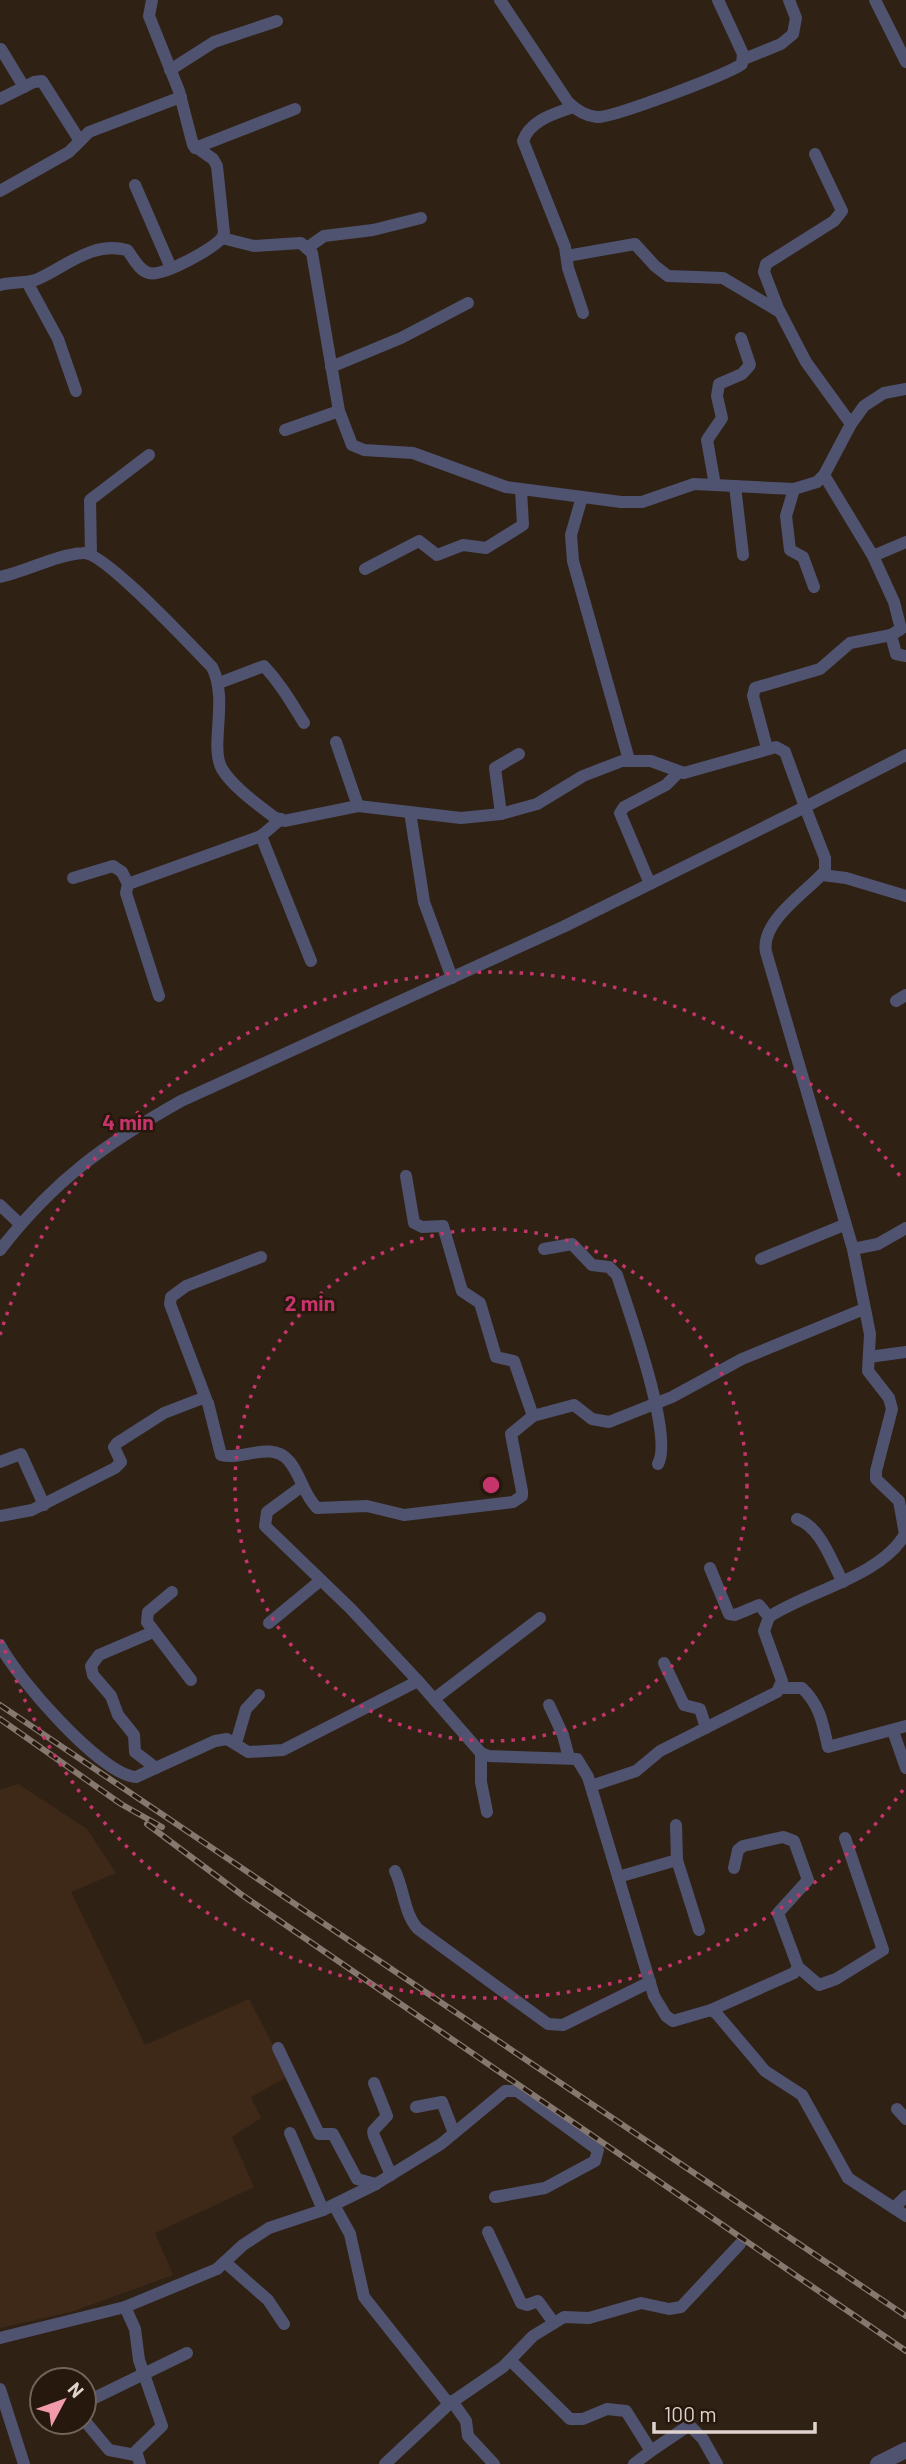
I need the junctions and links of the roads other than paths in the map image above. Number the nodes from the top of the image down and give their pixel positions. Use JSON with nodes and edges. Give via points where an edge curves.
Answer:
{"nodes":[{"id":1,"x":152,"y":0,"type":"edge"},
{"id":2,"x":500,"y":0,"type":"edge"},
{"id":3,"x":718,"y":0,"type":"edge"},
{"id":4,"x":789,"y":0,"type":"edge"},
{"id":5,"x":875,"y":0,"type":"edge"},
{"id":6,"x":277,"y":21,"type":"dead end"},
{"id":7,"x":1,"y":50,"type":"edge"},
{"id":8,"x":744,"y":60,"type":"junction"},
{"id":9,"x":906,"y":62,"type":"edge"},
{"id":10,"x":170,"y":70,"type":"junction"},
{"id":11,"x":24,"y":87,"type":"junction"},
{"id":12,"x":181,"y":97,"type":"junction"},
{"id":13,"x":0,"y":99,"type":"edge"},
{"id":14,"x":573,"y":107,"type":"junction"},
{"id":15,"x":295,"y":109,"type":"dead end"},
{"id":16,"x":80,"y":141,"type":"junction"},
{"id":17,"x":195,"y":148,"type":"junction"},
{"id":18,"x":815,"y":153,"type":"dead end"},
{"id":19,"x":135,"y":185,"type":"dead end"},
{"id":20,"x":0,"y":191,"type":"edge"},
{"id":21,"x":421,"y":218,"type":"dead end"},
{"id":22,"x":222,"y":238,"type":"junction"},
{"id":23,"x":307,"y":248,"type":"junction"},
{"id":24,"x":567,"y":256,"type":"junction"},
{"id":25,"x":171,"y":268,"type":"junction"},
{"id":26,"x":27,"y":282,"type":"junction"},
{"id":27,"x":0,"y":285,"type":"edge"},
{"id":28,"x":468,"y":303,"type":"dead end"},
{"id":29,"x":779,"y":312,"type":"junction"},
{"id":30,"x":583,"y":313,"type":"dead end"},
{"id":31,"x":741,"y":338,"type":"dead end"},
{"id":32,"x":331,"y":366,"type":"junction"},
{"id":33,"x":906,"y":389,"type":"edge"},
{"id":34,"x":76,"y":391,"type":"dead end"},
{"id":35,"x":339,"y":411,"type":"junction"},
{"id":36,"x":851,"y":424,"type":"junction"},
{"id":37,"x":285,"y":430,"type":"dead end"},
{"id":38,"x":149,"y":455,"type":"dead end"},
{"id":39,"x":824,"y":475,"type":"junction"},
{"id":40,"x":715,"y":485,"type":"junction"},
{"id":41,"x":735,"y":486,"type":"junction"},
{"id":42,"x":794,"y":489,"type":"junction"},
{"id":43,"x":521,"y":490,"type":"junction"},
{"id":44,"x":582,"y":497,"type":"junction"},
{"id":45,"x":906,"y":542,"type":"edge"},
{"id":46,"x":91,"y":554,"type":"junction"},
{"id":47,"x":743,"y":555,"type":"dead end"},
{"id":48,"x":873,"y":556,"type":"junction"},
{"id":49,"x":365,"y":569,"type":"dead end"},
{"id":50,"x":0,"y":577,"type":"edge"},
{"id":51,"x":814,"y":587,"type":"dead end"},
{"id":52,"x":891,"y":635,"type":"junction"},
{"id":53,"x":906,"y":656,"type":"edge"},
{"id":54,"x":219,"y":683,"type":"junction"},
{"id":55,"x":304,"y":723,"type":"dead end"},
{"id":56,"x":336,"y":742,"type":"dead end"},
{"id":57,"x":767,"y":748,"type":"junction"},
{"id":58,"x":519,"y":754,"type":"dead end"},
{"id":59,"x":906,"y":755,"type":"edge"},
{"id":60,"x":629,"y":760,"type":"junction"},
{"id":61,"x":679,"y":772,"type":"junction"},
{"id":62,"x":358,"y":806,"type":"junction"},
{"id":63,"x":805,"y":807,"type":"junction"},
{"id":64,"x":410,"y":812,"type":"junction"},
{"id":65,"x":501,"y":814,"type":"junction"},
{"id":66,"x":281,"y":819,"type":"junction"},
{"id":67,"x":261,"y":836,"type":"junction"},
{"id":68,"x":822,"y":875,"type":"junction"},
{"id":69,"x":73,"y":878,"type":"dead end"},
{"id":70,"x":128,"y":884,"type":"junction"},
{"id":71,"x":650,"y":884,"type":"junction"},
{"id":72,"x":906,"y":896,"type":"edge"},
{"id":73,"x":311,"y":961,"type":"dead end"},
{"id":74,"x":452,"y":978,"type":"junction"},
{"id":75,"x":159,"y":996,"type":"dead end"},
{"id":76,"x":406,"y":1175,"type":"dead end"},
{"id":77,"x":0,"y":1205,"type":"edge"},
{"id":78,"x":20,"y":1224,"type":"junction"},
{"id":79,"x":844,"y":1225,"type":"junction"},
{"id":80,"x":906,"y":1228,"type":"edge"},
{"id":81,"x":544,"y":1249,"type":"dead end"},
{"id":82,"x":853,"y":1249,"type":"junction"},
{"id":83,"x":0,"y":1250,"type":"edge"},
{"id":84,"x":261,"y":1257,"type":"dead end"},
{"id":85,"x":761,"y":1259,"type":"dead end"},
{"id":86,"x":864,"y":1309,"type":"junction"},
{"id":87,"x":906,"y":1352,"type":"edge"},
{"id":88,"x":869,"y":1357,"type":"junction"},
{"id":89,"x":206,"y":1399,"type":"junction"},
{"id":90,"x":655,"y":1403,"type":"junction"},
{"id":91,"x":533,"y":1416,"type":"junction"},
{"id":92,"x":0,"y":1462,"type":"edge"},
{"id":93,"x":658,"y":1464,"type":"dead end"},
{"id":94,"x":301,"y":1487,"type":"junction"},
{"id":95,"x":44,"y":1505,"type":"junction"},
{"id":96,"x":0,"y":1516,"type":"edge"},
{"id":97,"x":797,"y":1519,"type":"dead end"},
{"id":98,"x":710,"y":1568,"type":"dead end"},
{"id":99,"x":321,"y":1580,"type":"junction"},
{"id":100,"x":843,"y":1582,"type":"junction"},
{"id":101,"x":172,"y":1592,"type":"dead end"},
{"id":102,"x":769,"y":1617,"type":"junction"},
{"id":103,"x":540,"y":1618,"type":"dead end"},
{"id":104,"x":269,"y":1623,"type":"dead end"},
{"id":105,"x":153,"y":1632,"type":"junction"},
{"id":106,"x":0,"y":1645,"type":"edge"},
{"id":107,"x":664,"y":1663,"type":"dead end"},
{"id":108,"x":191,"y":1680,"type":"dead end"},
{"id":109,"x":418,"y":1681,"type":"junction"},
{"id":110,"x":781,"y":1688,"type":"junction"},
{"id":111,"x":259,"y":1696,"type":"dead end"},
{"id":112,"x":434,"y":1699,"type":"junction"},
{"id":113,"x":549,"y":1705,"type":"dead end"},
{"id":114,"x":906,"y":1726,"type":"edge"},
{"id":115,"x":706,"y":1728,"type":"junction"},
{"id":116,"x":893,"y":1731,"type":"junction"},
{"id":117,"x":236,"y":1743,"type":"junction"},
{"id":118,"x":481,"y":1753,"type":"junction"},
{"id":119,"x":569,"y":1758,"type":"junction"},
{"id":120,"x":156,"y":1768,"type":"junction"},
{"id":121,"x":906,"y":1768,"type":"edge"},
{"id":122,"x":591,"y":1786,"type":"junction"},
{"id":123,"x":487,"y":1812,"type":"dead end"},
{"id":124,"x":676,"y":1825,"type":"dead end"},
{"id":125,"x":845,"y":1838,"type":"dead end"},
{"id":126,"x":677,"y":1860,"type":"junction"},
{"id":127,"x":734,"y":1868,"type":"dead end"},
{"id":128,"x":395,"y":1871,"type":"dead end"},
{"id":129,"x":618,"y":1877,"type":"junction"},
{"id":130,"x":699,"y":1930,"type":"dead end"},
{"id":131,"x":799,"y":1967,"type":"junction"},
{"id":132,"x":650,"y":1982,"type":"junction"},
{"id":133,"x":711,"y":2010,"type":"junction"},
{"id":134,"x":278,"y":2048,"type":"dead end"},
{"id":135,"x":374,"y":2083,"type":"dead end"},
{"id":136,"x":416,"y":2106,"type":"dead end"},
{"id":137,"x":290,"y":2133,"type":"dead end"},
{"id":138,"x":454,"y":2133,"type":"junction"},
{"id":139,"x":391,"y":2175,"type":"junction"},
{"id":140,"x":376,"y":2184,"type":"junction"},
{"id":141,"x":906,"y":2196,"type":"edge"},
{"id":142,"x":495,"y":2197,"type":"dead end"},
{"id":143,"x":329,"y":2207,"type":"junction"},
{"id":144,"x":894,"y":2208,"type":"junction"},
{"id":145,"x":906,"y":2216,"type":"edge"},
{"id":146,"x":488,"y":2232,"type":"dead end"},
{"id":147,"x":740,"y":2244,"type":"dead end"},
{"id":148,"x":226,"y":2263,"type":"junction"},
{"id":149,"x":125,"y":2307,"type":"junction"},
{"id":150,"x":284,"y":2323,"type":"dead end"},
{"id":151,"x":554,"y":2323,"type":"junction"},
{"id":152,"x":0,"y":2338,"type":"edge"},
{"id":153,"x":187,"y":2353,"type":"dead end"},
{"id":154,"x":510,"y":2360,"type":"junction"},
{"id":155,"x":144,"y":2373,"type":"junction"},
{"id":156,"x":0,"y":2389,"type":"edge"},
{"id":157,"x":98,"y":2396,"type":"edge"},
{"id":158,"x":450,"y":2402,"type":"junction"},
{"id":159,"x":97,"y":2436,"type":"edge"},
{"id":160,"x":906,"y":2450,"type":"edge"},
{"id":161,"x":651,"y":2451,"type":"junction"},
{"id":162,"x":138,"y":2459,"type":"edge"},
{"id":163,"x":24,"y":2464,"type":"edge"},
{"id":164,"x":384,"y":2464,"type":"edge"},
{"id":165,"x":494,"y":2464,"type":"edge"},
{"id":166,"x":634,"y":2464,"type":"edge"},
{"id":167,"x":717,"y":2464,"type":"edge"},
{"id":168,"x":878,"y":2464,"type":"edge"}],
"edges":[{"from":1,"to":10,"type":"street","via":[[149,16]]},
{"from":2,"to":14,"type":"street"},
{"from":3,"to":8,"type":"street"},
{"from":4,"to":8,"type":"street","via":[[796,18],[793,34]]},
{"from":5,"to":9,"type":"street"},
{"from":6,"to":10,"type":"street","via":[[214,42]]},
{"from":7,"to":11,"type":"street"},
{"from":8,"to":14,"type":"street","via":[[712,79],[612,115],[588,115]]},
{"from":10,"to":12,"type":"street"},
{"from":11,"to":13,"type":"street"},
{"from":11,"to":16,"type":"street","via":[[38,80],[46,84]]},
{"from":12,"to":16,"type":"street","via":[[89,132]]},
{"from":12,"to":17,"type":"street"},
{"from":14,"to":24,"type":"street","via":[[542,119],[523,141]]},
{"from":15,"to":17,"type":"street"},
{"from":16,"to":20,"type":"street"},
{"from":17,"to":22,"type":"street","via":[[217,166]]},
{"from":18,"to":29,"type":"street","via":[[842,211],[834,221],[766,264],[764,272]]},
{"from":19,"to":25,"type":"street"},
{"from":21,"to":23,"type":"street","via":[[324,236]]},
{"from":22,"to":23,"type":"street","via":[[254,246],[295,242]]},
{"from":22,"to":25,"type":"street"},
{"from":23,"to":32,"type":"street","via":[[315,261]]},
{"from":24,"to":29,"type":"street","via":[[635,244],[668,276],[723,278]]},
{"from":24,"to":30,"type":"street"},
{"from":25,"to":26,"type":"street","via":[[150,274],[127,250],[114,248],[81,255]]},
{"from":26,"to":27,"type":"street"},
{"from":26,"to":34,"type":"street","via":[[58,339]]},
{"from":28,"to":32,"type":"street","via":[[401,338]]},
{"from":29,"to":36,"type":"street","via":[[806,362]]},
{"from":31,"to":40,"type":"street","via":[[750,365],[719,384],[721,421],[707,440]]},
{"from":32,"to":35,"type":"street"},
{"from":33,"to":36,"type":"street","via":[[872,399]]},
{"from":35,"to":37,"type":"street"},
{"from":35,"to":43,"type":"street","via":[[349,442],[359,448],[404,450],[486,482]]},
{"from":36,"to":39,"type":"street"},
{"from":38,"to":46,"type":"street","via":[[90,500]]},
{"from":39,"to":42,"type":"street"},
{"from":39,"to":48,"type":"street"},
{"from":40,"to":41,"type":"street"},
{"from":40,"to":44,"type":"street","via":[[687,485],[633,503]]},
{"from":41,"to":42,"type":"street"},
{"from":41,"to":47,"type":"street"},
{"from":42,"to":51,"type":"street","via":[[786,516],[790,550],[803,558]]},
{"from":43,"to":44,"type":"street"},
{"from":43,"to":49,"type":"street","via":[[523,525],[486,548],[463,545],[438,555],[419,541]]},
{"from":44,"to":60,"type":"street","via":[[571,535],[573,561]]},
{"from":45,"to":48,"type":"street"},
{"from":46,"to":50,"type":"street"},
{"from":46,"to":54,"type":"street","via":[[182,636],[212,667]]},
{"from":48,"to":52,"type":"street","via":[[901,626]]},
{"from":52,"to":53,"type":"street","via":[[895,654]]},
{"from":52,"to":57,"type":"street","via":[[850,643],[820,669],[755,688],[753,696]]},
{"from":54,"to":55,"type":"street","via":[[264,666],[285,688]]},
{"from":54,"to":66,"type":"street","via":[[218,755],[223,770],[262,808]]},
{"from":56,"to":62,"type":"street"},
{"from":57,"to":61,"type":"street"},
{"from":57,"to":63,"type":"street","via":[[782,749]]},
{"from":58,"to":65,"type":"street","via":[[495,768]]},
{"from":59,"to":63,"type":"street"},
{"from":60,"to":61,"type":"street","via":[[651,761]]},
{"from":60,"to":65,"type":"street","via":[[583,776],[537,804]]},
{"from":61,"to":71,"type":"street","via":[[620,813]]},
{"from":62,"to":64,"type":"street"},
{"from":62,"to":66,"type":"street"},
{"from":63,"to":68,"type":"street","via":[[825,858]]},
{"from":63,"to":71,"type":"street"},
{"from":64,"to":65,"type":"street","via":[[461,818]]},
{"from":64,"to":74,"type":"street","via":[[424,902]]},
{"from":66,"to":67,"type":"street"},
{"from":67,"to":70,"type":"street"},
{"from":67,"to":73,"type":"street"},
{"from":68,"to":72,"type":"street"},
{"from":68,"to":79,"type":"street","via":[[792,901],[767,933],[764,945]]},
{"from":69,"to":70,"type":"street","via":[[113,866]]},
{"from":70,"to":75,"type":"street","via":[[126,893]]},
{"from":71,"to":74,"type":"street"},
{"from":74,"to":78,"type":"street","via":[[263,1062],[125,1133],[69,1174]]},
{"from":76,"to":91,"type":"street","via":[[415,1223],[443,1226],[462,1291],[480,1303],[496,1357],[514,1361]]},
{"from":77,"to":78,"type":"street"},
{"from":78,"to":83,"type":"street"},
{"from":79,"to":82,"type":"street"},
{"from":79,"to":85,"type":"street"},
{"from":80,"to":82,"type":"street","via":[[877,1244]]},
{"from":81,"to":90,"type":"street","via":[[572,1244],[592,1265],[614,1269]]},
{"from":82,"to":86,"type":"street"},
{"from":84,"to":89,"type":"street","via":[[186,1286],[171,1297]]},
{"from":86,"to":88,"type":"street"},
{"from":86,"to":90,"type":"street","via":[[742,1359]]},
{"from":87,"to":88,"type":"street"},
{"from":88,"to":100,"type":"street","via":[[871,1378],[889,1398],[892,1409],[876,1479],[899,1502],[905,1534],[895,1547]]},
{"from":89,"to":94,"type":"street","via":[[221,1455],[282,1455],[293,1466]]},
{"from":89,"to":95,"type":"street","via":[[148,1422],[115,1445],[119,1465]]},
{"from":90,"to":91,"type":"street","via":[[609,1422],[592,1419],[574,1405]]},
{"from":90,"to":93,"type":"street","via":[[663,1447]]},
{"from":91,"to":94,"type":"street","via":[[511,1434],[522,1491],[513,1503],[404,1516],[368,1506],[322,1510]]},
{"from":92,"to":95,"type":"street","via":[[21,1454]]},
{"from":94,"to":99,"type":"street","via":[[267,1512],[265,1526]]},
{"from":95,"to":96,"type":"street"},
{"from":97,"to":100,"type":"street","via":[[817,1534]]},
{"from":98,"to":102,"type":"street","via":[[729,1614],[759,1605]]},
{"from":99,"to":104,"type":"street"},
{"from":99,"to":109,"type":"street"},
{"from":100,"to":102,"type":"street"},
{"from":101,"to":105,"type":"street","via":[[148,1612]]},
{"from":102,"to":110,"type":"street","via":[[764,1631]]},
{"from":103,"to":112,"type":"street"},
{"from":105,"to":108,"type":"street"},
{"from":105,"to":120,"type":"street","via":[[99,1655],[91,1666],[134,1735],[135,1752]]},
{"from":106,"to":120,"type":"street","via":[[40,1701],[114,1770],[136,1777]]},
{"from":107,"to":115,"type":"street","via":[[682,1702],[700,1709]]},
{"from":109,"to":112,"type":"street"},
{"from":109,"to":117,"type":"street","via":[[283,1750],[248,1752]]},
{"from":110,"to":115,"type":"street"},
{"from":110,"to":116,"type":"street","via":[[802,1688],[808,1693],[821,1710],[828,1747]]},
{"from":111,"to":117,"type":"street","via":[[246,1709]]},
{"from":112,"to":118,"type":"street"},
{"from":113,"to":119,"type":"street"},
{"from":114,"to":116,"type":"street"},
{"from":115,"to":122,"type":"street","via":[[660,1751],[626,1776]]},
{"from":116,"to":121,"type":"street"},
{"from":117,"to":120,"type":"street","via":[[215,1741]]},
{"from":118,"to":119,"type":"street"},
{"from":118,"to":123,"type":"street"},
{"from":119,"to":122,"type":"street","via":[[577,1759]]},
{"from":122,"to":129,"type":"street"},
{"from":124,"to":126,"type":"street"},
{"from":125,"to":131,"type":"street","via":[[883,1950],[819,1985]]},
{"from":126,"to":129,"type":"street"},
{"from":126,"to":130,"type":"street"},
{"from":127,"to":131,"type":"street","via":[[743,1846],[783,1837],[794,1841],[808,1880],[778,1913]]},
{"from":128,"to":132,"type":"street","via":[[409,1916],[418,1928],[548,2024],[563,2025]]},
{"from":129,"to":132,"type":"street"},
{"from":131,"to":133,"type":"street"},
{"from":132,"to":133,"type":"street","via":[[660,2006],[673,2021]]},
{"from":133,"to":144,"type":"street","via":[[765,2071],[802,2095],[848,2178]]},
{"from":134,"to":140,"type":"street","via":[[319,2134],[333,2134],[357,2179]]},
{"from":135,"to":139,"type":"street","via":[[387,2116],[373,2130],[374,2136]]},
{"from":136,"to":138,"type":"street","via":[[442,2102]]},
{"from":137,"to":143,"type":"street"},
{"from":138,"to":139,"type":"street"},
{"from":138,"to":142,"type":"street","via":[[510,2090],[598,2150],[595,2161],[553,2185]]},
{"from":139,"to":140,"type":"street"},
{"from":140,"to":143,"type":"street"},
{"from":141,"to":144,"type":"street"},
{"from":143,"to":148,"type":"street","via":[[269,2228]]},
{"from":143,"to":158,"type":"street","via":[[350,2234],[364,2297]]},
{"from":144,"to":145,"type":"street"},
{"from":146,"to":151,"type":"street","via":[[521,2303],[538,2301]]},
{"from":147,"to":151,"type":"street","via":[[681,2307],[641,2303]]},
{"from":148,"to":149,"type":"street"},
{"from":148,"to":150,"type":"street","via":[[268,2300]]},
{"from":149,"to":152,"type":"street"},
{"from":149,"to":155,"type":"street","via":[[135,2329]]},
{"from":151,"to":154,"type":"street","via":[[533,2336]]},
{"from":153,"to":155,"type":"street"},
{"from":154,"to":158,"type":"street"},
{"from":154,"to":161,"type":"street","via":[[570,2418],[583,2419],[611,2409],[629,2412]]},
{"from":155,"to":157,"type":"street"},
{"from":155,"to":162,"type":"street","via":[[162,2426]]},
{"from":156,"to":163,"type":"street"},
{"from":158,"to":164,"type":"street"},
{"from":158,"to":165,"type":"street","via":[[466,2420],[468,2436]]},
{"from":159,"to":162,"type":"street","via":[[108,2450]]},
{"from":160,"to":168,"type":"street"},
{"from":161,"to":166,"type":"street"},
{"from":161,"to":167,"type":"street","via":[[691,2427]]}]}
